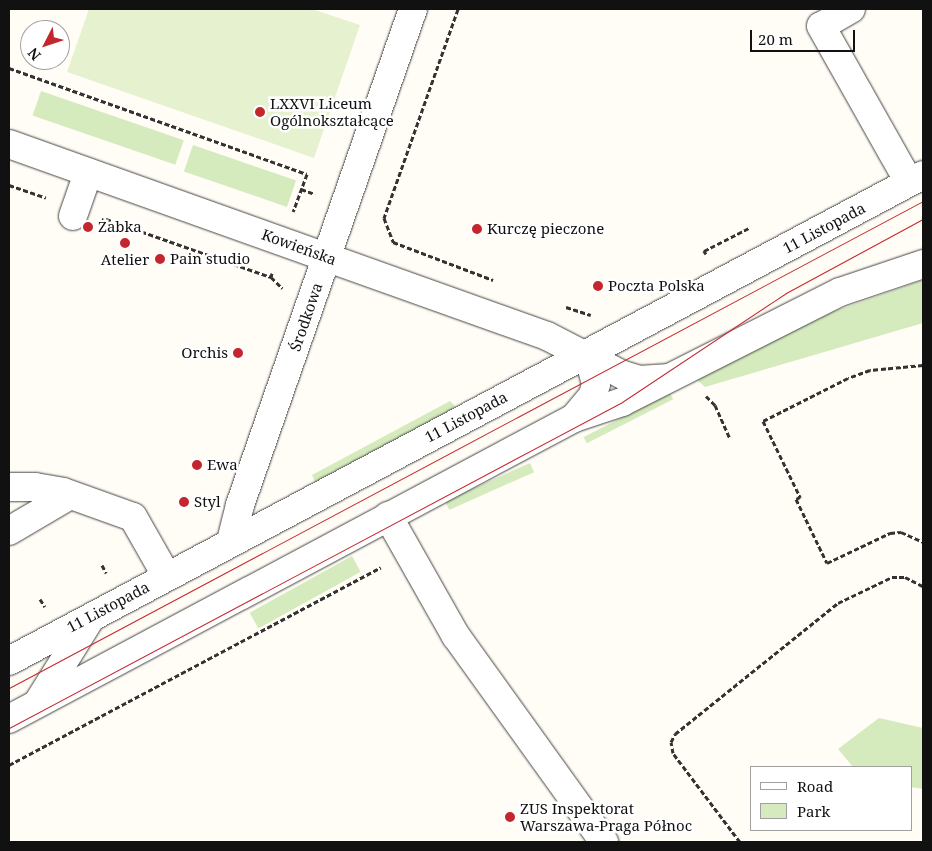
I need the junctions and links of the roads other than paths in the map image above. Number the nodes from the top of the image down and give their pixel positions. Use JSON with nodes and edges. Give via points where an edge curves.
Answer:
{"nodes":[{"id":1,"x":413,"y":9,"type":"edge"},
{"id":2,"x":851,"y":9,"type":"edge"},
{"id":3,"x":9,"y":144,"type":"edge"},
{"id":4,"x":88,"y":173,"type":"junction"},
{"id":5,"x":916,"y":178,"type":"edge"},
{"id":6,"x":75,"y":212,"type":"road end"},
{"id":7,"x":326,"y":257,"type":"junction"},
{"id":8,"x":923,"y":264,"type":"edge"},
{"id":9,"x":588,"y":354,"type":"junction"},
{"id":10,"x":674,"y":375,"type":"junction"},
{"id":11,"x":574,"y":418,"type":"junction"},
{"id":12,"x":9,"y":487,"type":"edge"},
{"id":13,"x":70,"y":495,"type":"junction"},
{"id":14,"x":388,"y":516,"type":"junction"},
{"id":15,"x":9,"y":531,"type":"edge"},
{"id":16,"x":231,"y":541,"type":"junction"},
{"id":17,"x":166,"y":575,"type":"junction"},
{"id":18,"x":98,"y":611,"type":"junction"},
{"id":19,"x":9,"y":661,"type":"edge"},
{"id":20,"x":36,"y":704,"type":"junction"},
{"id":21,"x":9,"y":719,"type":"edge"},
{"id":22,"x":604,"y":842,"type":"edge"}],
"edges":[{"from":1,"to":7,"type":"street","name":"Środkowa"},
{"from":2,"to":5,"type":"street","via":[[821,26]]},
{"from":3,"to":4,"type":"street","name":"Kowieńska"},
{"from":4,"to":6,"type":"street"},
{"from":4,"to":7,"type":"street","name":"Kowieńska"},
{"from":5,"to":9,"type":"street","name":"11 Listopada"},
{"from":7,"to":9,"type":"street","name":"Kowieńska","via":[[547,336]]},
{"from":7,"to":16,"type":"street","name":"Środkowa","via":[[240,505]]},
{"from":8,"to":10,"type":"street","via":[[840,292]]},
{"from":9,"to":10,"type":"street","name":"Kowieńska","via":[[607,368],[639,380],[656,381]]},
{"from":9,"to":11,"type":"street","via":[[596,384],[593,394]]},
{"from":9,"to":16,"type":"street","name":"11 Listopada"},
{"from":10,"to":11,"type":"street","via":[[622,402]]},
{"from":11,"to":14,"type":"street"},
{"from":12,"to":13,"type":"street","via":[[35,487]]},
{"from":13,"to":15,"type":"street"},
{"from":13,"to":17,"type":"street","via":[[133,518]]},
{"from":14,"to":20,"type":"street"},
{"from":14,"to":22,"type":"street","via":[[456,636]]},
{"from":16,"to":17,"type":"street","name":"11 Listopada"},
{"from":17,"to":18,"type":"street","name":"11 Listopada"},
{"from":18,"to":19,"type":"street","name":"11 Listopada"},
{"from":18,"to":20,"type":"street","via":[[85,623],[46,694]]},
{"from":20,"to":21,"type":"street"}]}
